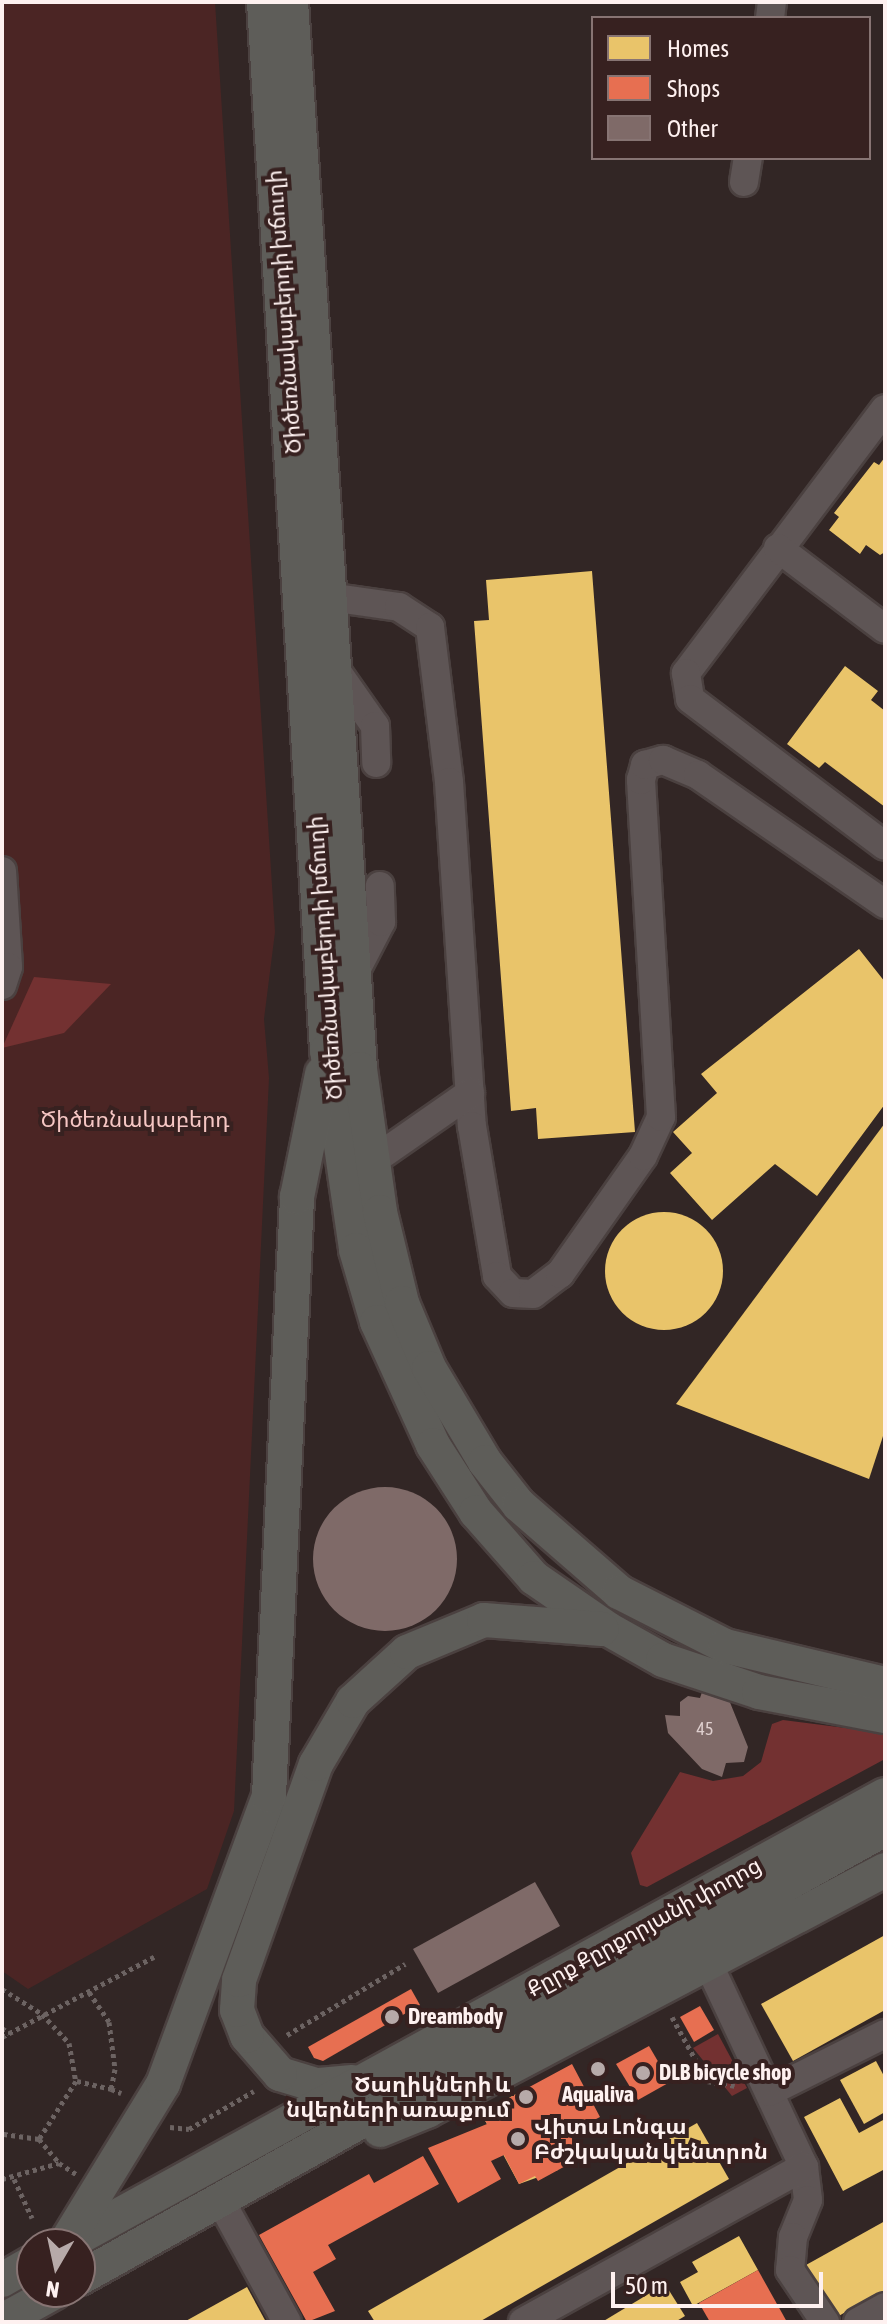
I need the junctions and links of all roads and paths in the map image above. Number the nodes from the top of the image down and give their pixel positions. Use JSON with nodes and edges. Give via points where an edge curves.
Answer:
{"nodes":[{"id":1,"x":264,"y":2,"type":"edge"},
{"id":2,"x":291,"y":2,"type":"edge"},
{"id":3,"x":885,"y":409,"type":"edge"},
{"id":4,"x":778,"y":548,"type":"junction"},
{"id":5,"x":329,"y":597,"type":"junction"},
{"id":6,"x":885,"y":629,"type":"edge"},
{"id":7,"x":333,"y":666,"type":"junction"},
{"id":8,"x":376,"y":763,"type":"dead end"},
{"id":9,"x":885,"y":846,"type":"edge"},
{"id":10,"x":2,"y":871,"type":"edge"},
{"id":11,"x":380,"y":886,"type":"dead end"},
{"id":12,"x":885,"y":904,"type":"edge"},
{"id":13,"x":354,"y":974,"type":"junction"},
{"id":14,"x":2,"y":985,"type":"edge"},
{"id":15,"x":327,"y":1050,"type":"junction"},
{"id":16,"x":470,"y":1093,"type":"junction"},
{"id":17,"x":384,"y":1153,"type":"dead end"},
{"id":18,"x":608,"y":1629,"type":"junction"},
{"id":19,"x":885,"y":1684,"type":"edge"},
{"id":20,"x":885,"y":1716,"type":"edge"},
{"id":21,"x":885,"y":1795,"type":"edge"},
{"id":22,"x":885,"y":1829,"type":"edge"},
{"id":23,"x":885,"y":1870,"type":"edge"},
{"id":24,"x":154,"y":1957,"type":"dead end"},
{"id":25,"x":707,"y":1961,"type":"junction"},
{"id":26,"x":405,"y":1964,"type":"dead end"},
{"id":27,"x":2,"y":1989,"type":"edge"},
{"id":28,"x":89,"y":1992,"type":"junction"},
{"id":29,"x":668,"y":2009,"type":"dead end"},
{"id":30,"x":42,"y":2014,"type":"junction"},
{"id":31,"x":2,"y":2028,"type":"edge"},
{"id":32,"x":9,"y":2033,"type":"junction"},
{"id":33,"x":885,"y":2034,"type":"edge"},
{"id":34,"x":2,"y":2037,"type":"edge"},
{"id":35,"x":286,"y":2041,"type":"dead end"},
{"id":36,"x":76,"y":2081,"type":"junction"},
{"id":37,"x":361,"y":2082,"type":"junction"},
{"id":38,"x":111,"y":2089,"type":"junction"},
{"id":39,"x":256,"y":2089,"type":"dead end"},
{"id":40,"x":769,"y":2092,"type":"junction"},
{"id":41,"x":133,"y":2098,"type":"dead end"},
{"id":42,"x":161,"y":2127,"type":"dead end"},
{"id":43,"x":2,"y":2134,"type":"edge"},
{"id":44,"x":39,"y":2139,"type":"junction"},
{"id":45,"x":59,"y":2163,"type":"junction"},
{"id":46,"x":804,"y":2167,"type":"junction"},
{"id":47,"x":77,"y":2174,"type":"dead end"},
{"id":48,"x":2,"y":2179,"type":"edge"},
{"id":49,"x":14,"y":2179,"type":"junction"},
{"id":50,"x":232,"y":2191,"type":"junction"},
{"id":51,"x":32,"y":2218,"type":"dead end"},
{"id":52,"x":76,"y":2228,"type":"edge"},
{"id":53,"x":95,"y":2228,"type":"edge"},
{"id":54,"x":96,"y":2269,"type":"edge"},
{"id":55,"x":885,"y":2307,"type":"edge"},
{"id":56,"x":26,"y":2308,"type":"edge"},
{"id":57,"x":2,"y":2321,"type":"edge"},
{"id":58,"x":287,"y":2322,"type":"edge"},
{"id":59,"x":523,"y":2322,"type":"edge"},
{"id":60,"x":825,"y":2322,"type":"edge"},
{"id":61,"x":858,"y":2322,"type":"edge"}],
"edges":[{"from":1,"to":15,"type":"main road","name":"Ծիծեռնակաբերդի խճուղի"},
{"from":2,"to":5,"type":"main road","name":"Ծիծեռնակաբերդի խճուղի"},
{"from":3,"to":4,"type":"street"},
{"from":4,"to":6,"type":"street"},
{"from":4,"to":9,"type":"street","via":[[686,673],[690,699]]},
{"from":5,"to":7,"type":"main road","name":"Ծիծեռնակաբերդի խճուղի"},
{"from":5,"to":16,"type":"street","via":[[399,607],[430,627],[449,782]]},
{"from":7,"to":8,"type":"street","via":[[375,726]]},
{"from":7,"to":13,"type":"main road","name":"Ծիծեռնակաբերդի խճուղի"},
{"from":10,"to":14,"type":"street","via":[[8,967]]},
{"from":11,"to":13,"type":"street","via":[[381,922]]},
{"from":12,"to":16,"type":"street","via":[[698,775],[663,760],[645,765],[641,780],[661,1117],[643,1156],[560,1274],[533,1294],[513,1293],[497,1276]]},
{"from":13,"to":19,"type":"main road","name":"Ծիծեռնակաբերդի խճուղի","via":[[360,1069],[380,1212],[402,1303],[429,1368],[485,1462],[519,1505],[566,1550],[619,1592],[680,1626],[773,1660]]},
{"from":15,"to":18,"type":"main road","name":"Ծիծեռնակաբերդի խճուղի","via":[[356,1250],[402,1386],[433,1445],[504,1547],[534,1578]]},
{"from":15,"to":52,"type":"main road","via":[[297,1197],[269,1796],[163,2084]]},
{"from":16,"to":17,"type":"street"},
{"from":18,"to":20,"type":"main road","name":"Ծիծեռնակաբերդի խճուղի","via":[[663,1660],[715,1679]]},
{"from":18,"to":37,"type":"main road","via":[[484,1620],[407,1652],[353,1701],[316,1764],[239,1980],[237,2010],[247,2036],[287,2078],[316,2085]]},
{"from":21,"to":37,"type":"main road","name":"Քըրք Քըրքորյանի փողոց"},
{"from":22,"to":50,"type":"main road","name":"Քըրք Քըրքորյանի փողոց"},
{"from":23,"to":25,"type":"main road"},
{"from":24,"to":28,"type":"path"},
{"from":25,"to":40,"type":"street"},
{"from":25,"to":50,"type":"main road","via":[[427,2111]]},
{"from":26,"to":35,"type":"path","via":[[287,2032]]},
{"from":27,"to":30,"type":"path"},
{"from":28,"to":30,"type":"path"},
{"from":28,"to":38,"type":"path","via":[[109,2022],[115,2069]]},
{"from":29,"to":40,"type":"path","via":[[707,2081]]},
{"from":30,"to":32,"type":"path"},
{"from":30,"to":36,"type":"path","via":[[69,2043]]},
{"from":31,"to":32,"type":"path"},
{"from":32,"to":34,"type":"path"},
{"from":33,"to":40,"type":"street"},
{"from":36,"to":38,"type":"path"},
{"from":36,"to":44,"type":"path"},
{"from":37,"to":53,"type":"main road","name":"Քըրք Քըրքորյանի փողոց"},
{"from":38,"to":41,"type":"path"},
{"from":39,"to":42,"type":"path","via":[[189,2129]]},
{"from":40,"to":46,"type":"street"},
{"from":43,"to":44,"type":"path"},
{"from":44,"to":45,"type":"path"},
{"from":45,"to":47,"type":"path"},
{"from":45,"to":49,"type":"path"},
{"from":46,"to":59,"type":"street"},
{"from":46,"to":60,"type":"street","via":[[808,2200],[793,2237],[790,2270]]},
{"from":48,"to":49,"type":"path"},
{"from":49,"to":51,"type":"path"},
{"from":50,"to":54,"type":"main road","name":"Քըրք Քըրքորյանի փողոց"},
{"from":50,"to":58,"type":"street"},
{"from":55,"to":61,"type":"street"},
{"from":56,"to":57,"type":"main road"}]}
